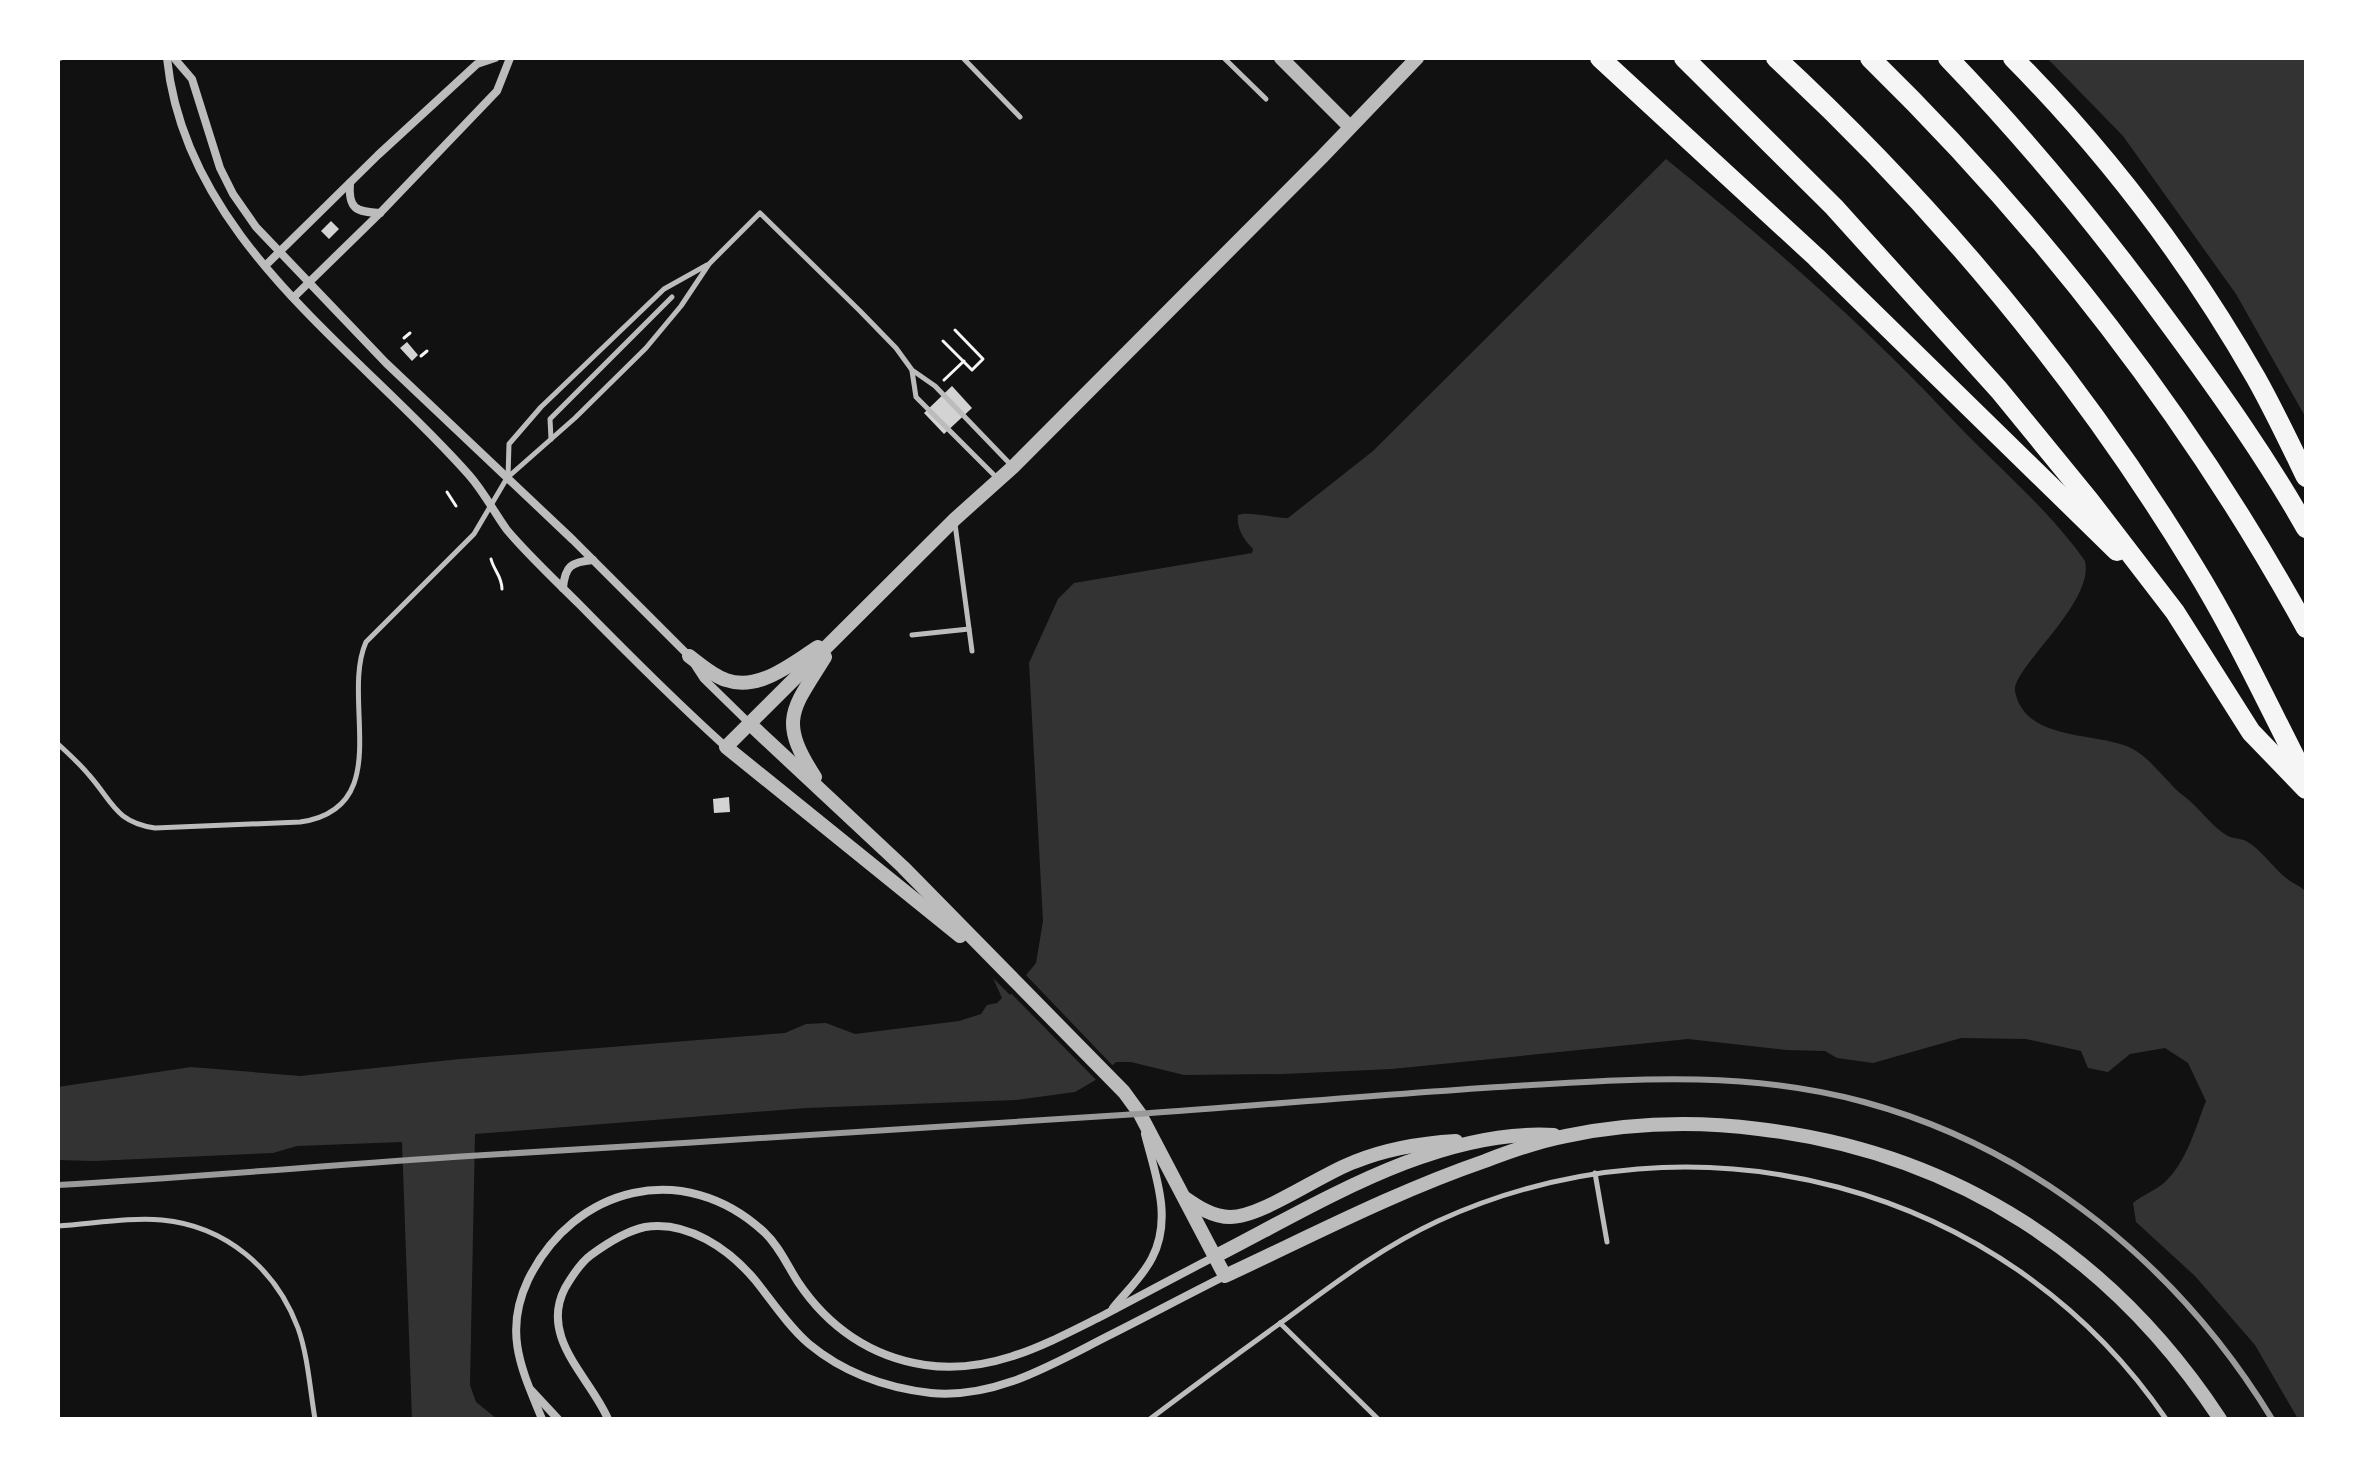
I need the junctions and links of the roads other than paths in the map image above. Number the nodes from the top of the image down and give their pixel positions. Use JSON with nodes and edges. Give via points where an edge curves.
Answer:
{"nodes":[{"id":1,"x":167,"y":58,"type":"edge"},
{"id":2,"x":174,"y":58,"type":"edge"},
{"id":3,"x":495,"y":58,"type":"edge"},
{"id":4,"x":510,"y":58,"type":"edge"},
{"id":5,"x":963,"y":58,"type":"edge"},
{"id":6,"x":1224,"y":58,"type":"edge"},
{"id":7,"x":1281,"y":58,"type":"edge"},
{"id":8,"x":1417,"y":58,"type":"edge"},
{"id":9,"x":1600,"y":58,"type":"edge"},
{"id":10,"x":1684,"y":58,"type":"edge"},
{"id":11,"x":1776,"y":58,"type":"edge"},
{"id":12,"x":1870,"y":58,"type":"edge"},
{"id":13,"x":1948,"y":58,"type":"edge"},
{"id":14,"x":2013,"y":58,"type":"edge"},
{"id":15,"x":1266,"y":99,"type":"dead end"},
{"id":16,"x":1020,"y":117,"type":"dead end"},
{"id":17,"x":1350,"y":127,"type":"junction"},
{"id":18,"x":350,"y":183,"type":"junction"},
{"id":19,"x":380,"y":213,"type":"junction"},
{"id":20,"x":279,"y":253,"type":"junction"},
{"id":21,"x":709,"y":264,"type":"junction"},
{"id":22,"x":265,"y":266,"type":"junction"},
{"id":23,"x":307,"y":283,"type":"junction"},
{"id":24,"x":294,"y":297,"type":"junction"},
{"id":25,"x":672,"y":297,"type":"dead end"},
{"id":26,"x":912,"y":370,"type":"junction"},
{"id":27,"x":551,"y":440,"type":"junction"},
{"id":28,"x":1013,"y":467,"type":"junction"},
{"id":29,"x":2306,"y":477,"type":"edge"},
{"id":30,"x":507,"y":478,"type":"junction"},
{"id":31,"x":999,"y":480,"type":"junction"},
{"id":32,"x":490,"y":506,"type":"junction"},
{"id":33,"x":955,"y":519,"type":"junction"},
{"id":34,"x":2306,"y":528,"type":"edge"},
{"id":35,"x":593,"y":560,"type":"junction"},
{"id":36,"x":2153,"y":583,"type":"junction"},
{"id":37,"x":563,"y":588,"type":"junction"},
{"id":38,"x":2306,"y":628,"type":"edge"},
{"id":39,"x":969,"y":629,"type":"junction"},
{"id":40,"x":839,"y":634,"type":"junction"},
{"id":41,"x":912,"y":635,"type":"dead end"},
{"id":42,"x":972,"y":651,"type":"dead end"},
{"id":43,"x":689,"y":656,"type":"junction"},
{"id":44,"x":750,"y":724,"type":"junction"},
{"id":45,"x":58,"y":744,"type":"edge"},
{"id":46,"x":726,"y":747,"type":"junction"},
{"id":47,"x":2306,"y":780,"type":"edge"},
{"id":48,"x":2306,"y":789,"type":"edge"},
{"id":49,"x":828,"y":798,"type":"junction"},
{"id":50,"x":1005,"y":971,"type":"junction"},
{"id":51,"x":1140,"y":1114,"type":"junction"},
{"id":52,"x":1566,"y":1136,"type":"junction"},
{"id":53,"x":1502,"y":1137,"type":"junction"},
{"id":54,"x":1595,"y":1173,"type":"junction"},
{"id":55,"x":1184,"y":1198,"type":"junction"},
{"id":56,"x":58,"y":1226,"type":"edge"},
{"id":57,"x":1607,"y":1242,"type":"dead end"},
{"id":58,"x":1214,"y":1257,"type":"junction"},
{"id":59,"x":1225,"y":1276,"type":"junction"},
{"id":60,"x":1110,"y":1312,"type":"junction"},
{"id":61,"x":1280,"y":1323,"type":"junction"},
{"id":62,"x":525,"y":1384,"type":"junction"},
{"id":63,"x":315,"y":1419,"type":"edge"},
{"id":64,"x":542,"y":1419,"type":"edge"},
{"id":65,"x":558,"y":1419,"type":"edge"},
{"id":66,"x":608,"y":1419,"type":"edge"},
{"id":67,"x":1150,"y":1419,"type":"edge"},
{"id":68,"x":1378,"y":1419,"type":"edge"},
{"id":69,"x":2166,"y":1419,"type":"edge"},
{"id":70,"x":2220,"y":1419,"type":"edge"}],
"edges":[{"from":1,"to":22,"type":"street","via":[[175,102],[207,183]]},
{"from":2,"to":20,"type":"street","via":[[192,79],[233,194]]},
{"from":3,"to":18,"type":"street","via":[[477,64]]},
{"from":4,"to":19,"type":"street","via":[[497,91]]},
{"from":5,"to":16,"type":"lane"},
{"from":6,"to":15,"type":"lane"},
{"from":7,"to":17,"type":"street"},
{"from":8,"to":17,"type":"street"},
{"from":9,"to":36,"type":"highway","via":[[1816,257]]},
{"from":10,"to":36,"type":"highway","via":[[1802,173],[1922,302],[2044,443]]},
{"from":11,"to":47,"type":"highway","via":[[1961,249],[2101,427],[2195,568]]},
{"from":12,"to":38,"type":"highway","via":[[1962,153],[2100,316],[2230,501]]},
{"from":13,"to":34,"type":"highway","via":[[2050,171],[2144,290],[2232,412]]},
{"from":14,"to":29,"type":"highway","via":[[2084,132],[2172,246],[2258,382]]},
{"from":17,"to":28,"type":"street"},
{"from":18,"to":19,"type":"street","via":[[349,198],[355,207]]},
{"from":18,"to":20,"type":"street"},
{"from":19,"to":23,"type":"street"},
{"from":20,"to":22,"type":"street"},
{"from":20,"to":23,"type":"street"},
{"from":21,"to":26,"type":"lane","via":[[760,213],[851,301]]},
{"from":21,"to":27,"type":"lane","via":[[646,348]]},
{"from":21,"to":30,"type":"lane","via":[[664,289],[541,407],[509,444]]},
{"from":22,"to":24,"type":"street"},
{"from":23,"to":24,"type":"street"},
{"from":23,"to":30,"type":"street"},
{"from":24,"to":32,"type":"street","via":[[471,477]]},
{"from":25,"to":27,"type":"lane","via":[[550,419]]},
{"from":26,"to":28,"type":"lane","via":[[935,386]]},
{"from":26,"to":31,"type":"lane","via":[[916,397]]},
{"from":27,"to":30,"type":"lane"},
{"from":28,"to":31,"type":"street"},
{"from":30,"to":32,"type":"lane"},
{"from":30,"to":35,"type":"street"},
{"from":31,"to":33,"type":"street"},
{"from":32,"to":37,"type":"street"},
{"from":32,"to":45,"type":"lane","via":[[474,534],[366,642],[360,666],[359,767],[346,798],[321,816],[300,822],[135,825]]},
{"from":33,"to":39,"type":"lane"},
{"from":33,"to":40,"type":"street"},
{"from":35,"to":37,"type":"street","via":[[570,566]]},
{"from":35,"to":43,"type":"street"},
{"from":36,"to":48,"type":"highway","via":[[2251,732]]},
{"from":37,"to":46,"type":"street"},
{"from":39,"to":41,"type":"lane"},
{"from":39,"to":42,"type":"lane"},
{"from":40,"to":43,"type":"street","via":[[750,683],[727,681]]},
{"from":40,"to":44,"type":"street"},
{"from":40,"to":49,"type":"street","via":[[797,705],[793,724],[797,748]]},
{"from":43,"to":44,"type":"street","via":[[704,679]]},
{"from":44,"to":46,"type":"street"},
{"from":44,"to":49,"type":"street"},
{"from":46,"to":50,"type":"street"},
{"from":49,"to":50,"type":"street"},
{"from":50,"to":51,"type":"street"},
{"from":51,"to":55,"type":"street"},
{"from":51,"to":60,"type":"street","via":[[1162,1202],[1162,1223],[1154,1256]]},
{"from":52,"to":53,"type":"street"},
{"from":52,"to":59,"type":"street","via":[[1423,1182]]},
{"from":52,"to":70,"type":"street","via":[[1665,1124],[1740,1127],[1842,1143],[1937,1175],[2013,1215],[2095,1273],[2168,1347]]},
{"from":53,"to":55,"type":"street","via":[[1430,1143],[1353,1162],[1251,1213],[1231,1217]]},
{"from":53,"to":58,"type":"street","via":[[1402,1165]]},
{"from":54,"to":57,"type":"lane"},
{"from":54,"to":61,"type":"lane","via":[[1504,1195],[1436,1222],[1371,1257]]},
{"from":54,"to":69,"type":"lane","via":[[1683,1166],[1758,1170],[1841,1187],[1913,1213],[1988,1250],[2061,1303],[2117,1356]]},
{"from":55,"to":58,"type":"street"},
{"from":56,"to":63,"type":"lane","via":[[160,1219],[200,1226],[230,1240],[285,1298],[299,1331]]},
{"from":58,"to":59,"type":"street"},
{"from":58,"to":60,"type":"street"},
{"from":59,"to":66,"type":"street","via":[[1013,1382],[972,1393],[934,1393],[867,1379],[835,1362],[808,1343],[716,1244],[671,1228],[645,1227],[586,1259],[567,1285],[559,1311],[565,1347]]},
{"from":60,"to":62,"type":"street","via":[[1038,1348],[995,1361],[949,1367],[897,1359],[873,1351],[831,1323],[774,1243],[748,1220],[689,1194],[644,1190],[593,1207],[554,1238],[539,1259],[519,1310],[518,1358]]},
{"from":61,"to":67,"type":"lane"},
{"from":61,"to":68,"type":"lane"},
{"from":62,"to":64,"type":"street"},
{"from":62,"to":65,"type":"street"}]}
